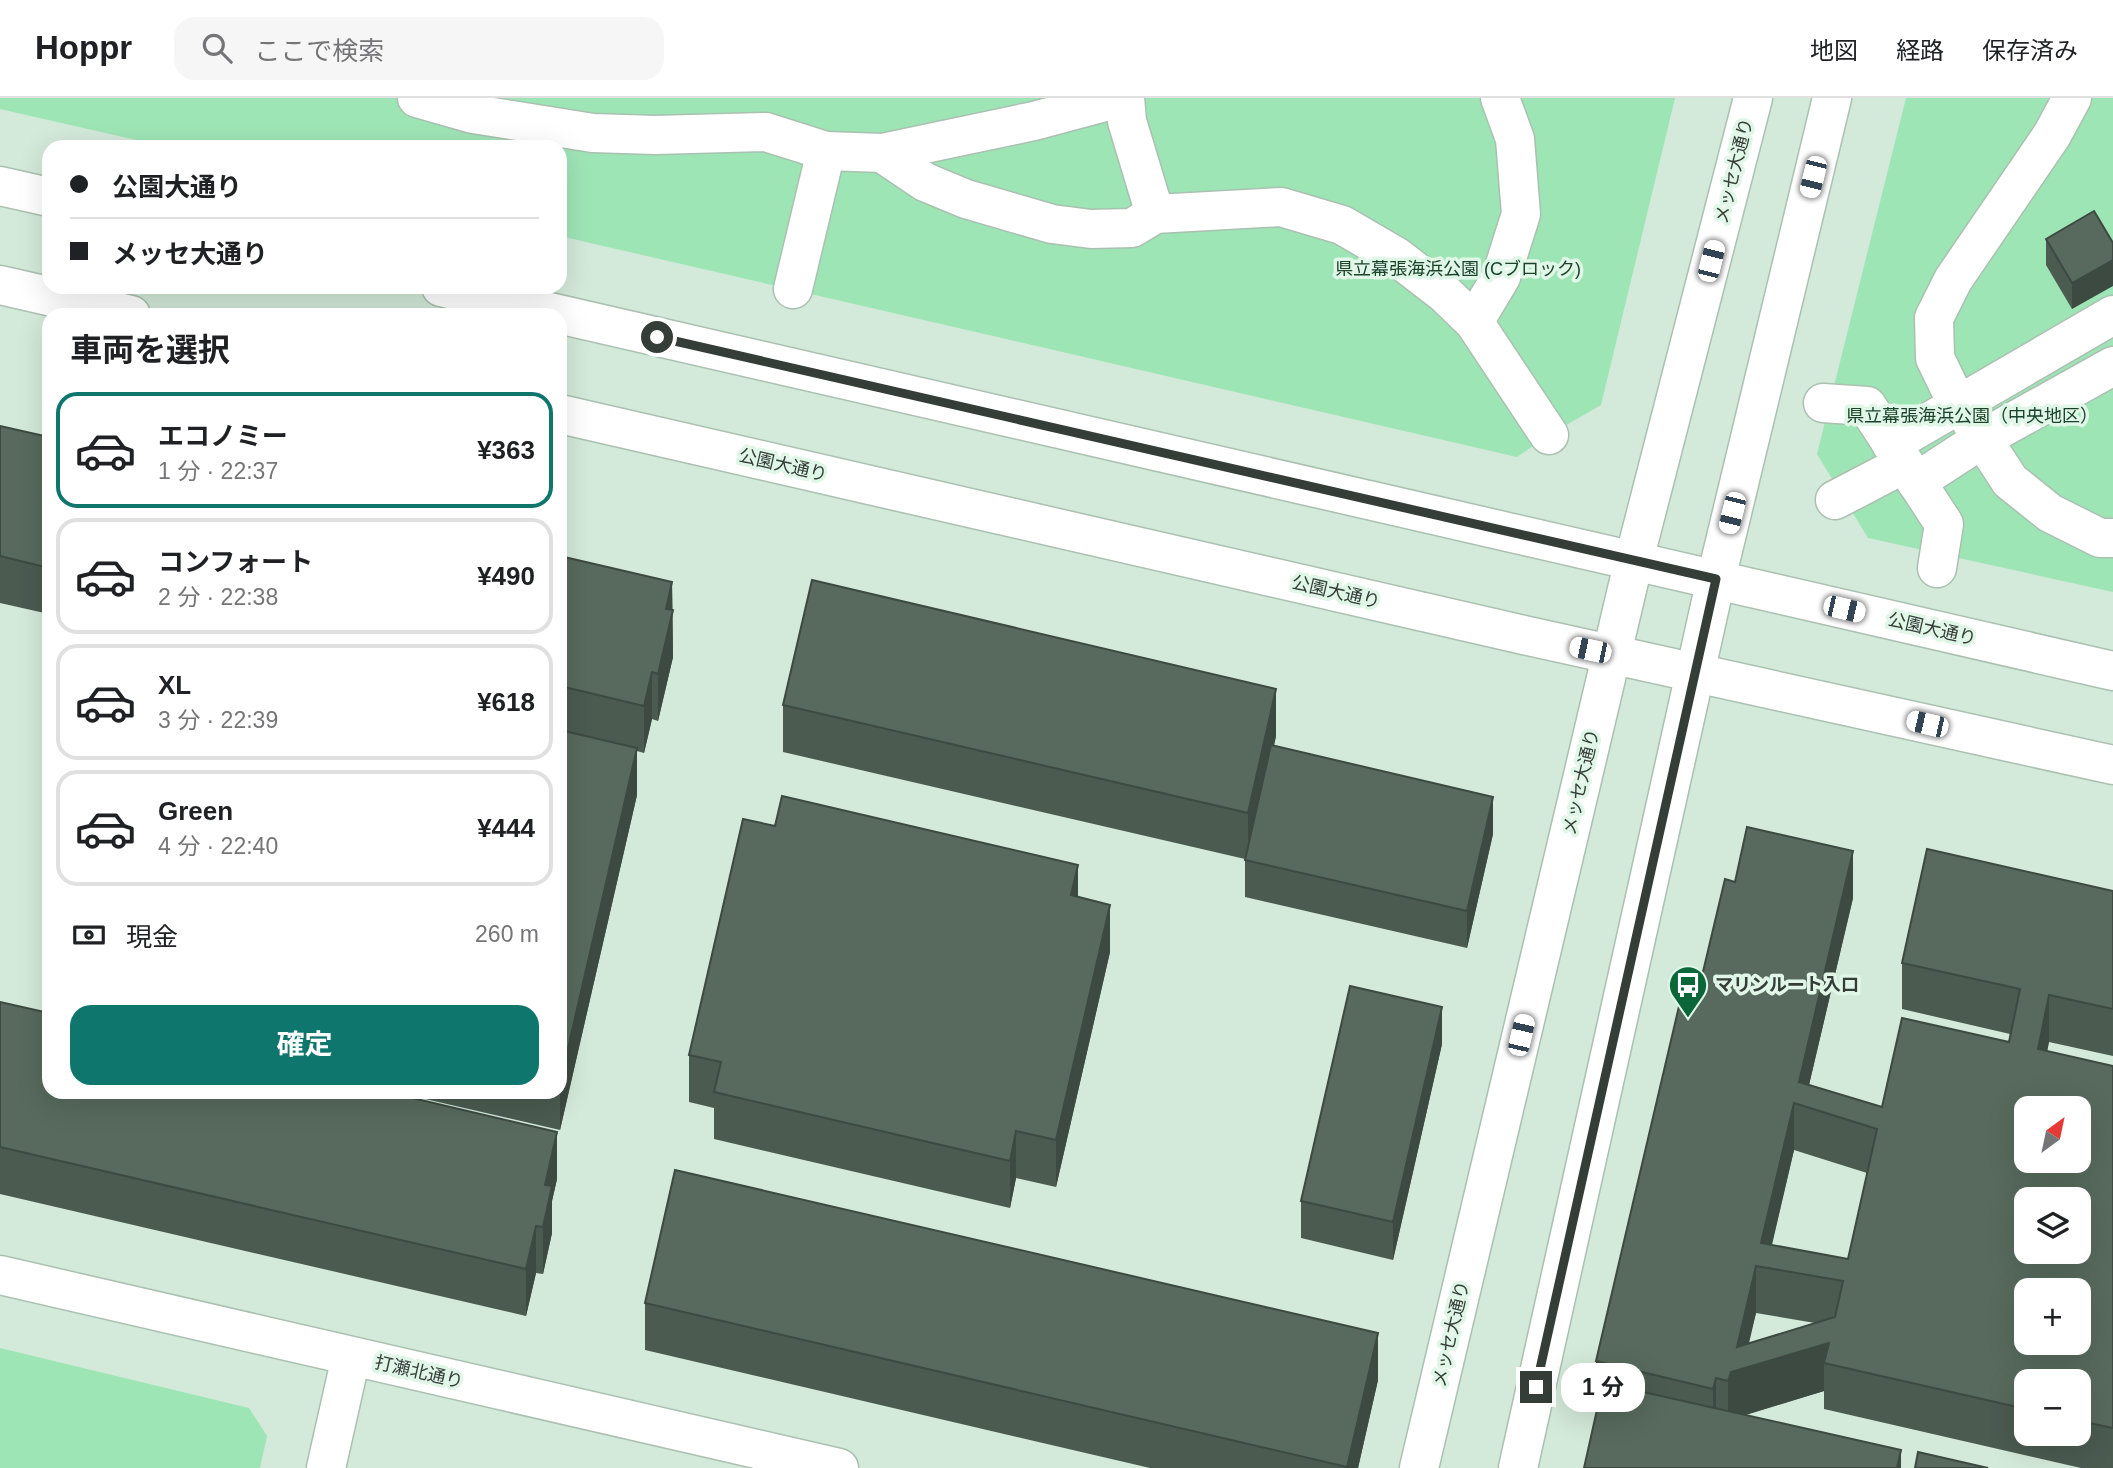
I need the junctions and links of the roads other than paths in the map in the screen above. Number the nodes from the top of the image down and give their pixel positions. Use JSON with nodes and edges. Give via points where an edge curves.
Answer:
{"nodes":[{"id":1,"x":417,"y":98,"type":"edge"},
{"id":2,"x":1123,"y":98,"type":"edge"},
{"id":3,"x":1500,"y":98,"type":"edge"},
{"id":4,"x":1753,"y":98,"type":"edge"},
{"id":5,"x":1832,"y":98,"type":"edge"},
{"id":6,"x":2072,"y":98,"type":"edge"},
{"id":7,"x":826,"y":151,"type":"junction"},
{"id":8,"x":882,"y":152,"type":"junction"},
{"id":9,"x":0,"y":186,"type":"edge"},
{"id":10,"x":42,"y":195,"type":"edge"},
{"id":11,"x":1155,"y":214,"type":"junction"},
{"id":12,"x":0,"y":285,"type":"edge"},
{"id":13,"x":793,"y":289,"type":"dead end"},
{"id":14,"x":472,"y":294,"type":"edge"},
{"id":15,"x":100,"y":308,"type":"edge"},
{"id":16,"x":533,"y":308,"type":"edge"},
{"id":17,"x":2113,"y":314,"type":"edge"},
{"id":18,"x":567,"y":316,"type":"edge"},
{"id":19,"x":1474,"y":322,"type":"junction"},
{"id":20,"x":2113,"y":366,"type":"edge"},
{"id":21,"x":1823,"y":403,"type":"dead end"},
{"id":22,"x":1960,"y":404,"type":"junction"},
{"id":23,"x":567,"y":416,"type":"edge"},
{"id":24,"x":1549,"y":435,"type":"dead end"},
{"id":25,"x":1982,"y":439,"type":"junction"},
{"id":26,"x":1904,"y":463,"type":"junction"},
{"id":27,"x":1835,"y":500,"type":"dead end"},
{"id":28,"x":2113,"y":538,"type":"edge"},
{"id":29,"x":1634,"y":560,"type":"junction"},
{"id":30,"x":1937,"y":568,"type":"dead end"},
{"id":31,"x":1716,"y":579,"type":"junction"},
{"id":32,"x":1611,"y":654,"type":"junction"},
{"id":33,"x":2113,"y":671,"type":"edge"},
{"id":34,"x":1697,"y":673,"type":"junction"},
{"id":35,"x":2113,"y":765,"type":"edge"},
{"id":36,"x":0,"y":1275,"type":"edge"},
{"id":37,"x":351,"y":1357,"type":"junction"},
{"id":38,"x":326,"y":1468,"type":"edge"},
{"id":39,"x":839,"y":1468,"type":"edge"},
{"id":40,"x":1419,"y":1468,"type":"edge"},
{"id":41,"x":1518,"y":1468,"type":"edge"}],
"edges":[{"from":1,"to":7,"type":"street","via":[[473,114],[579,131],[655,135],[766,132]]},
{"from":2,"to":8,"type":"street"},
{"from":2,"to":11,"type":"street"},
{"from":3,"to":19,"type":"street","via":[[1515,139],[1521,214],[1501,277]]},
{"from":4,"to":29,"type":"street","name":"メッセ大通り"},
{"from":5,"to":31,"type":"street"},
{"from":6,"to":22,"type":"street","via":[[2052,135],[1953,280],[1934,318],[1935,358]]},
{"from":7,"to":8,"type":"street"},
{"from":7,"to":13,"type":"street"},
{"from":8,"to":11,"type":"street","via":[[935,187],[1052,224],[1132,228]]},
{"from":9,"to":10,"type":"street"},
{"from":11,"to":19,"type":"street","via":[[1280,207],[1342,225],[1397,257]]},
{"from":12,"to":15,"type":"street"},
{"from":14,"to":16,"type":"street","name":"公園大通り"},
{"from":17,"to":22,"type":"street"},
{"from":18,"to":29,"type":"street","name":"公園大通り"},
{"from":19,"to":24,"type":"street"},
{"from":20,"to":25,"type":"street"},
{"from":21,"to":26,"type":"street","via":[[1867,406]]},
{"from":22,"to":25,"type":"street"},
{"from":22,"to":26,"type":"street"},
{"from":23,"to":32,"type":"street","name":"公園大通り"},
{"from":25,"to":26,"type":"street"},
{"from":25,"to":28,"type":"street","via":[[2010,481],[2050,513],[2101,538]]},
{"from":26,"to":27,"type":"street"},
{"from":26,"to":30,"type":"street","via":[[1944,524]]},
{"from":29,"to":31,"type":"street","name":"公園大通り"},
{"from":29,"to":32,"type":"street","name":"メッセ大通り"},
{"from":31,"to":33,"type":"street","name":"公園大通り"},
{"from":31,"to":34,"type":"street"},
{"from":32,"to":34,"type":"street","name":"公園大通り"},
{"from":32,"to":40,"type":"street","name":"メッセ大通り"},
{"from":34,"to":35,"type":"street","name":"公園大通り"},
{"from":34,"to":41,"type":"street"},
{"from":36,"to":37,"type":"street","name":"打瀬北通り"},
{"from":37,"to":38,"type":"street"},
{"from":37,"to":39,"type":"street","name":"打瀬北通り"}]}
